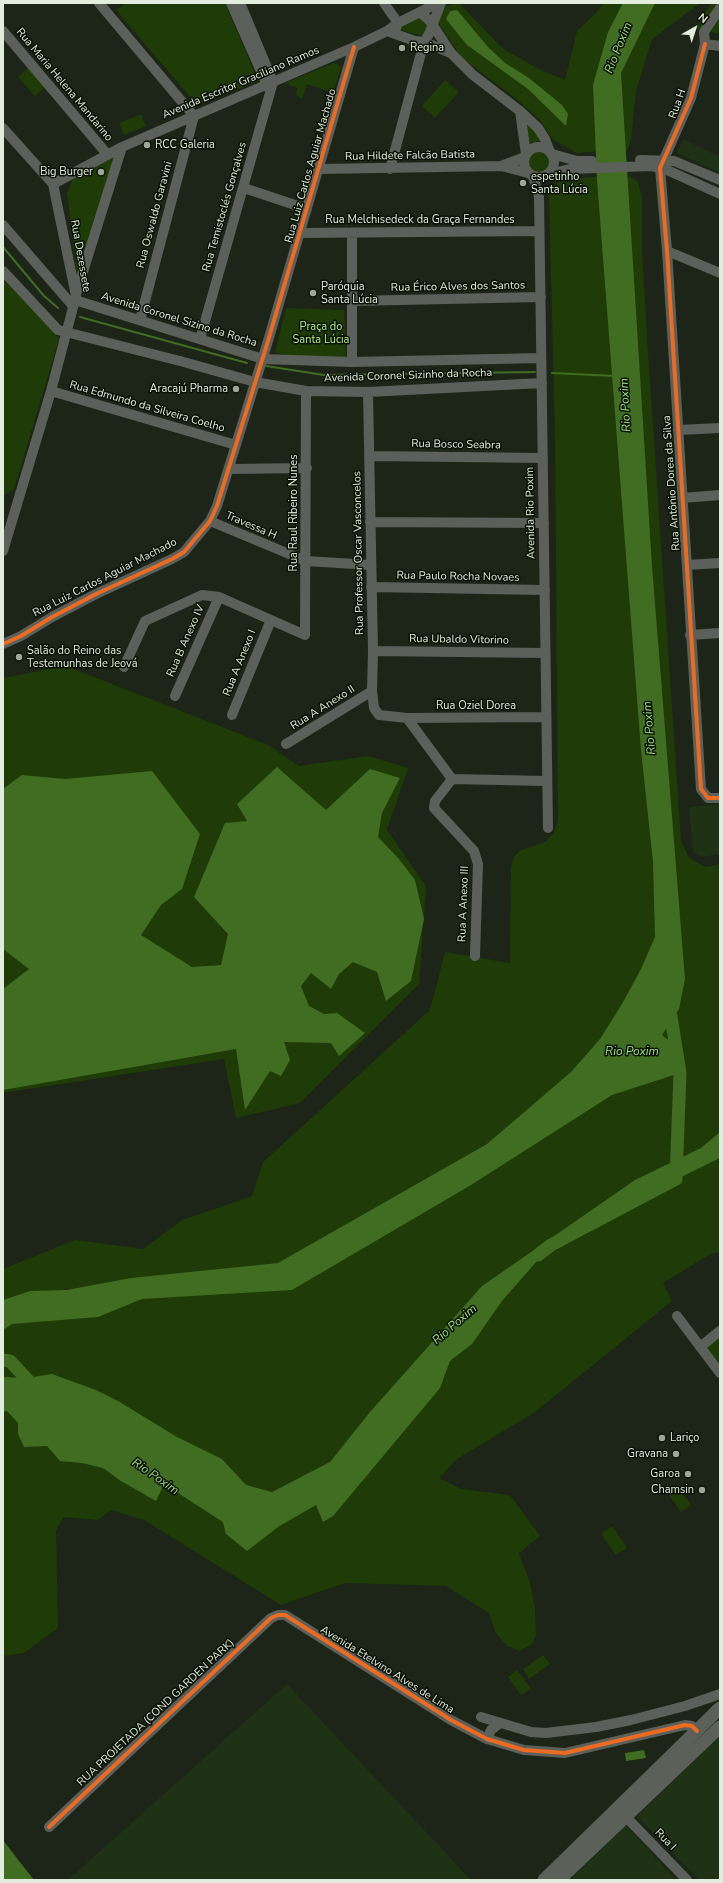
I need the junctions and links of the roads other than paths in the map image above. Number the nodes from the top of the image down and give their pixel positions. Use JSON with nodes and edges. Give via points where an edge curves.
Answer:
{"nodes":[{"id":1,"x":232,"y":3,"type":"edge"},
{"id":2,"x":240,"y":3,"type":"edge"},
{"id":3,"x":384,"y":3,"type":"edge"},
{"id":4,"x":440,"y":3,"type":"edge"},
{"id":5,"x":105,"y":7,"type":"edge"},
{"id":6,"x":720,"y":8,"type":"edge"},
{"id":7,"x":420,"y":12,"type":"junction"},
{"id":8,"x":398,"y":23,"type":"junction"},
{"id":9,"x":433,"y":25,"type":"junction"},
{"id":10,"x":3,"y":31,"type":"edge"},
{"id":11,"x":387,"y":31,"type":"junction"},
{"id":12,"x":400,"y":35,"type":"junction"},
{"id":13,"x":424,"y":42,"type":"junction"},
{"id":14,"x":705,"y":44,"type":"junction"},
{"id":15,"x":720,"y":46,"type":"edge"},
{"id":16,"x":354,"y":47,"type":"junction"},
{"id":17,"x":451,"y":53,"type":"junction"},
{"id":18,"x":270,"y":83,"type":"junction"},
{"id":19,"x":520,"y":111,"type":"junction"},
{"id":20,"x":194,"y":116,"type":"junction"},
{"id":21,"x":3,"y":128,"type":"edge"},
{"id":22,"x":122,"y":147,"type":"junction"},
{"id":23,"x":551,"y":153,"type":"junction"},
{"id":24,"x":107,"y":154,"type":"junction"},
{"id":25,"x":525,"y":155,"type":"junction"},
{"id":26,"x":662,"y":164,"type":"junction"},
{"id":27,"x":583,"y":165,"type":"junction"},
{"id":28,"x":501,"y":166,"type":"junction"},
{"id":29,"x":320,"y":169,"type":"junction"},
{"id":30,"x":390,"y":169,"type":"junction"},
{"id":31,"x":530,"y":175,"type":"junction"},
{"id":32,"x":548,"y":175,"type":"junction"},
{"id":33,"x":720,"y":180,"type":"edge"},
{"id":34,"x":53,"y":184,"type":"junction"},
{"id":35,"x":244,"y":188,"type":"junction"},
{"id":36,"x":720,"y":194,"type":"edge"},
{"id":37,"x":539,"y":197,"type":"junction"},
{"id":38,"x":307,"y":209,"type":"junction"},
{"id":39,"x":3,"y":225,"type":"edge"},
{"id":40,"x":539,"y":232,"type":"junction"},
{"id":41,"x":301,"y":233,"type":"junction"},
{"id":42,"x":352,"y":233,"type":"junction"},
{"id":43,"x":667,"y":250,"type":"junction"},
{"id":44,"x":3,"y":271,"type":"edge"},
{"id":45,"x":720,"y":273,"type":"edge"},
{"id":46,"x":541,"y":297,"type":"junction"},
{"id":47,"x":75,"y":301,"type":"junction"},
{"id":48,"x":352,"y":301,"type":"junction"},
{"id":49,"x":140,"y":320,"type":"junction"},
{"id":50,"x":66,"y":332,"type":"junction"},
{"id":51,"x":200,"y":339,"type":"junction"},
{"id":52,"x":541,"y":358,"type":"junction"},
{"id":53,"x":263,"y":359,"type":"junction"},
{"id":54,"x":352,"y":362,"type":"junction"},
{"id":55,"x":255,"y":382,"type":"junction"},
{"id":56,"x":542,"y":383,"type":"junction"},
{"id":57,"x":51,"y":391,"type":"junction"},
{"id":58,"x":306,"y":391,"type":"junction"},
{"id":59,"x":368,"y":392,"type":"junction"},
{"id":60,"x":720,"y":428,"type":"edge"},
{"id":61,"x":678,"y":430,"type":"junction"},
{"id":62,"x":236,"y":445,"type":"junction"},
{"id":63,"x":369,"y":456,"type":"junction"},
{"id":64,"x":543,"y":458,"type":"junction"},
{"id":65,"x":307,"y":468,"type":"junction"},
{"id":66,"x":229,"y":469,"type":"junction"},
{"id":67,"x":720,"y":495,"type":"edge"},
{"id":68,"x":682,"y":498,"type":"junction"},
{"id":69,"x":210,"y":521,"type":"junction"},
{"id":70,"x":370,"y":522,"type":"junction"},
{"id":71,"x":544,"y":523,"type":"junction"},
{"id":72,"x":3,"y":551,"type":"edge"},
{"id":73,"x":306,"y":561,"type":"junction"},
{"id":74,"x":720,"y":563,"type":"edge"},
{"id":75,"x":371,"y":565,"type":"junction"},
{"id":76,"x":687,"y":565,"type":"junction"},
{"id":77,"x":371,"y":588,"type":"junction"},
{"id":78,"x":545,"y":590,"type":"junction"},
{"id":79,"x":219,"y":597,"type":"junction"},
{"id":80,"x":271,"y":620,"type":"junction"},
{"id":81,"x":720,"y":633,"type":"edge"},
{"id":82,"x":690,"y":635,"type":"junction"},
{"id":83,"x":3,"y":644,"type":"edge"},
{"id":84,"x":373,"y":651,"type":"junction"},
{"id":85,"x":545,"y":653,"type":"junction"},
{"id":86,"x":124,"y":667,"type":"dead end"},
{"id":87,"x":372,"y":691,"type":"junction"},
{"id":88,"x":175,"y":696,"type":"dead end"},
{"id":89,"x":376,"y":712,"type":"joint"},
{"id":90,"x":232,"y":716,"type":"dead end"},
{"id":91,"x":546,"y":717,"type":"junction"},
{"id":92,"x":407,"y":718,"type":"junction"},
{"id":93,"x":286,"y":744,"type":"dead end"},
{"id":94,"x":452,"y":779,"type":"junction"},
{"id":95,"x":547,"y":781,"type":"junction"},
{"id":96,"x":720,"y":798,"type":"edge"},
{"id":97,"x":548,"y":828,"type":"dead end"},
{"id":98,"x":475,"y":956,"type":"dead end"},
{"id":99,"x":677,"y":1316,"type":"dead end"},
{"id":100,"x":720,"y":1332,"type":"edge"},
{"id":101,"x":700,"y":1347,"type":"junction"},
{"id":102,"x":720,"y":1373,"type":"edge"},
{"id":103,"x":278,"y":1615,"type":"joint"},
{"id":104,"x":720,"y":1694,"type":"edge"},
{"id":105,"x":720,"y":1708,"type":"edge"},
{"id":106,"x":481,"y":1717,"type":"dead end"},
{"id":107,"x":500,"y":1724,"type":"junction"},
{"id":108,"x":719,"y":1730,"type":"edge"},
{"id":109,"x":697,"y":1731,"type":"junction"},
{"id":110,"x":487,"y":1740,"type":"junction"},
{"id":111,"x":626,"y":1817,"type":"junction"},
{"id":112,"x":49,"y":1827,"type":"dead end"},
{"id":113,"x":544,"y":1880,"type":"edge"},
{"id":114,"x":560,"y":1880,"type":"edge"},
{"id":115,"x":687,"y":1880,"type":"edge"}],
"edges":[{"from":1,"to":18,"type":"street"},
{"from":2,"to":18,"type":"street"},
{"from":3,"to":8,"type":"street"},
{"from":4,"to":7,"type":"street","name":"Avenida Escritor Graciliano Ramos"},
{"from":4,"to":9,"type":"street","name":"Avenida Escritor Graciliano Ramos"},
{"from":5,"to":20,"type":"street"},
{"from":6,"to":14,"type":"street","name":"Rua H","via":[[704,32]]},
{"from":7,"to":8,"type":"street","name":"Avenida Escritor Graciliano Ramos"},
{"from":7,"to":9,"type":"street"},
{"from":8,"to":11,"type":"street","name":"Avenida Escritor Graciliano Ramos"},
{"from":8,"to":12,"type":"street","via":[[396,30]]},
{"from":9,"to":13,"type":"street","name":"Avenida Escritor Graciliano Ramos"},
{"from":9,"to":17,"type":"street"},
{"from":10,"to":24,"type":"street","name":"Rua Maria Helena Mandarino","via":[[71,115]]},
{"from":11,"to":12,"type":"street"},
{"from":11,"to":16,"type":"street","name":"Avenida Escritor Graciliano Ramos"},
{"from":12,"to":13,"type":"street"},
{"from":13,"to":17,"type":"street"},
{"from":13,"to":30,"type":"street","name":"Avenida Escritor Graciliano Ramos"},
{"from":14,"to":15,"type":"street"},
{"from":14,"to":26,"type":"street","name":"Rua H","via":[[691,98]]},
{"from":16,"to":18,"type":"street","name":"Avenida Escritor Graciliano Ramos"},
{"from":16,"to":29,"type":"street","name":"Rua Luiz Carlos Aguiar Machado"},
{"from":17,"to":19,"type":"street","via":[[473,75]]},
{"from":18,"to":20,"type":"street","name":"Avenida Escritor Graciliano Ramos"},
{"from":18,"to":35,"type":"street","name":"Rua Temistoclés Gonçalves"},
{"from":19,"to":23,"type":"street","via":[[538,128]]},
{"from":19,"to":25,"type":"street"},
{"from":20,"to":22,"type":"street","name":"Avenida Escritor Graciliano Ramos"},
{"from":20,"to":49,"type":"street","name":"Rua Oswaldo Garavini"},
{"from":21,"to":34,"type":"street"},
{"from":22,"to":24,"type":"street","name":"Avenida Escritor Graciliano Ramos"},
{"from":22,"to":47,"type":"street"},
{"from":23,"to":25,"type":"street","via":[[537,147]]},
{"from":23,"to":27,"type":"street"},
{"from":23,"to":32,"type":"street","via":[[554,167]]},
{"from":24,"to":34,"type":"street","name":"Avenida Escritor Graciliano Ramos"},
{"from":25,"to":28,"type":"street","name":"Rua Hildete Falcão Batista"},
{"from":25,"to":31,"type":"street","via":[[524,165]]},
{"from":26,"to":27,"type":"street"},
{"from":26,"to":33,"type":"street","via":[[684,165]]},
{"from":26,"to":36,"type":"street"},
{"from":26,"to":43,"type":"street","name":"Rua Antônio Dorea da Silva"},
{"from":27,"to":32,"type":"street"},
{"from":28,"to":30,"type":"street","name":"Rua Hildete Falcão Batista"},
{"from":28,"to":31,"type":"street","name":"Rua Hildete Falcão Batista"},
{"from":29,"to":30,"type":"street","name":"Rua Hildete Falcão Batista"},
{"from":29,"to":38,"type":"street","name":"Rua Luiz Carlos Aguiar Machado"},
{"from":31,"to":32,"type":"street","via":[[537,178]]},
{"from":31,"to":37,"type":"street","name":"Avenida Rio Poxim"},
{"from":32,"to":37,"type":"street","name":"Avenida Rio Poxim"},
{"from":34,"to":47,"type":"street","name":"Rua Dezessete"},
{"from":35,"to":38,"type":"street"},
{"from":35,"to":51,"type":"street","name":"Rua Temistoclés Gonçalves"},
{"from":37,"to":40,"type":"street","name":"Avenida Rio Poxim"},
{"from":38,"to":41,"type":"street","name":"Rua Luiz Carlos Aguiar Machado"},
{"from":39,"to":47,"type":"street"},
{"from":40,"to":42,"type":"street","name":"Rua Melchisedeck da Graça Fernandes"},
{"from":40,"to":46,"type":"street","name":"Avenida Rio Poxim"},
{"from":41,"to":42,"type":"street","name":"Rua Melchisedeck da Graça Fernandes"},
{"from":41,"to":53,"type":"street","name":"Rua Luiz Carlos Aguiar Machado"},
{"from":42,"to":48,"type":"street"},
{"from":43,"to":45,"type":"street"},
{"from":43,"to":61,"type":"street","name":"Rua Antônio Dorea da Silva"},
{"from":44,"to":50,"type":"street","name":"Avenida Coronel Sizinho da Rocha","via":[[58,330]]},
{"from":46,"to":48,"type":"street","name":"Rua Érico Alves dos Santos"},
{"from":46,"to":52,"type":"street","name":"Avenida Rio Poxim"},
{"from":47,"to":49,"type":"street","name":"Avenida Coronel Sizino da Rocha"},
{"from":47,"to":50,"type":"street","name":"Rua Dezessete"},
{"from":48,"to":54,"type":"street"},
{"from":49,"to":51,"type":"street","name":"Avenida Coronel Sizino da Rocha"},
{"from":50,"to":55,"type":"street","name":"Avenida Coronel Sizinho da Rocha"},
{"from":50,"to":57,"type":"street","name":"Rua Dezessete"},
{"from":51,"to":53,"type":"street","name":"Avenida Coronel Sizino da Rocha"},
{"from":52,"to":54,"type":"street","name":"Avenida Coronel Sizino da Rocha"},
{"from":52,"to":56,"type":"street","name":"Avenida Rio Poxim"},
{"from":53,"to":54,"type":"street","name":"Avenida Coronel Sizino da Rocha"},
{"from":53,"to":55,"type":"street","name":"Rua Luiz Carlos Aguiar Machado"},
{"from":55,"to":58,"type":"street","name":"Avenida Coronel Sizinho da Rocha"},
{"from":55,"to":62,"type":"street","name":"Rua Luiz Carlos Aguiar Machado"},
{"from":56,"to":59,"type":"street","name":"Avenida Coronel Sizinho da Rocha"},
{"from":56,"to":64,"type":"street","name":"Avenida Rio Poxim"},
{"from":57,"to":62,"type":"street","name":"Rua Edmundo da Silveira Coelho"},
{"from":57,"to":72,"type":"street","name":"Rua Dezessete"},
{"from":58,"to":59,"type":"street","name":"Avenida Coronel Sizinho da Rocha"},
{"from":58,"to":65,"type":"street","name":"Rua Raul Ribeiro Nunes"},
{"from":59,"to":63,"type":"street","name":"Rua Professor Oscar Vasconcelos"},
{"from":60,"to":61,"type":"street"},
{"from":61,"to":68,"type":"street","name":"Rua Antônio Dorea da Silva"},
{"from":62,"to":66,"type":"street","name":"Rua Luiz Carlos Aguiar Machado"},
{"from":63,"to":64,"type":"street","name":"Rua Bosco Seabra"},
{"from":63,"to":70,"type":"street","name":"Rua Professor Oscar Vasconcelos"},
{"from":64,"to":71,"type":"street","name":"Avenida Rio Poxim"},
{"from":65,"to":66,"type":"street"},
{"from":65,"to":73,"type":"street","name":"Rua Raul Ribeiro Nunes"},
{"from":66,"to":69,"type":"street","name":"Rua Luiz Carlos Aguiar Machado"},
{"from":67,"to":68,"type":"street"},
{"from":68,"to":76,"type":"street","name":"Rua Antônio Dorea da Silva"},
{"from":69,"to":73,"type":"street","name":"Travessa H"},
{"from":69,"to":83,"type":"street","name":"Rua Luiz Carlos Aguiar Machado","via":[[188,548],[172,559],[90,597]]},
{"from":70,"to":71,"type":"street"},
{"from":70,"to":75,"type":"street","name":"Rua Professor Oscar Vasconcelos"},
{"from":71,"to":78,"type":"street","name":"Avenida Rio Poxim"},
{"from":73,"to":75,"type":"street","name":"Travessa H"},
{"from":73,"to":80,"type":"street","name":"Rua Raul Ribeiro Nunes","via":[[305,635]]},
{"from":74,"to":76,"type":"street"},
{"from":75,"to":77,"type":"street","name":"Rua Professor Oscar Vasconcelos"},
{"from":76,"to":82,"type":"street","name":"Rua Antônio Dorea da Silva"},
{"from":77,"to":78,"type":"street","name":"Rua Paulo Rocha Novaes"},
{"from":77,"to":84,"type":"street","name":"Rua Professor Oscar Vasconcelos"},
{"from":78,"to":85,"type":"street","name":"Avenida Rio Poxim"},
{"from":79,"to":80,"type":"street"},
{"from":79,"to":86,"type":"street","via":[[210,594],[194,597],[145,621]]},
{"from":79,"to":88,"type":"street","name":"Rua B Anexo IV"},
{"from":80,"to":90,"type":"street","name":"Rua A Anexo I"},
{"from":81,"to":82,"type":"street"},
{"from":82,"to":96,"type":"street","name":"Rua Antônio Dorea da Silva","via":[[701,790],[704,796],[711,799]]},
{"from":84,"to":85,"type":"street","name":"Rua Ubaldo Vitorino"},
{"from":84,"to":87,"type":"street","name":"Rua Professor Oscar Vasconcelos"},
{"from":85,"to":91,"type":"street","name":"Avenida Rio Poxim"},
{"from":87,"to":89,"type":"street","name":"Rua Professor Oscar Vasconcelos"},
{"from":87,"to":93,"type":"street","name":"Rua A Anexo II"},
{"from":89,"to":92,"type":"street","name":"Rua Oziel Dorea","via":[[379,715]]},
{"from":91,"to":92,"type":"street","name":"Rua Oziel Dorea"},
{"from":91,"to":95,"type":"street","name":"Avenida Rio Poxim"},
{"from":92,"to":94,"type":"street"},
{"from":94,"to":95,"type":"street"},
{"from":94,"to":98,"type":"street","name":"Rua A Anexo III","via":[[435,801],[434,808],[474,851],[478,864]]},
{"from":95,"to":97,"type":"street","name":"Avenida Rio Poxim"},
{"from":99,"to":101,"type":"street"},
{"from":100,"to":101,"type":"street"},
{"from":101,"to":102,"type":"street"},
{"from":103,"to":110,"type":"street","name":"Avenida Etelvino Alves de Lima","via":[[284,1615]]},
{"from":103,"to":112,"type":"street","name":"RUA PROJETADA (COND GARDEN PARK)","via":[[271,1618]]},
{"from":104,"to":107,"type":"street","via":[[685,1706],[596,1727],[546,1733],[530,1732]]},
{"from":105,"to":109,"type":"main road"},
{"from":106,"to":107,"type":"street"},
{"from":107,"to":110,"type":"street","via":[[491,1730]]},
{"from":108,"to":111,"type":"main road"},
{"from":109,"to":110,"type":"street","name":"Avenida Etelvino Alves de Lima","via":[[685,1724],[565,1753],[524,1750]]},
{"from":109,"to":113,"type":"main road"},
{"from":111,"to":114,"type":"main road"},
{"from":111,"to":115,"type":"street","name":"Rua I"}]}
